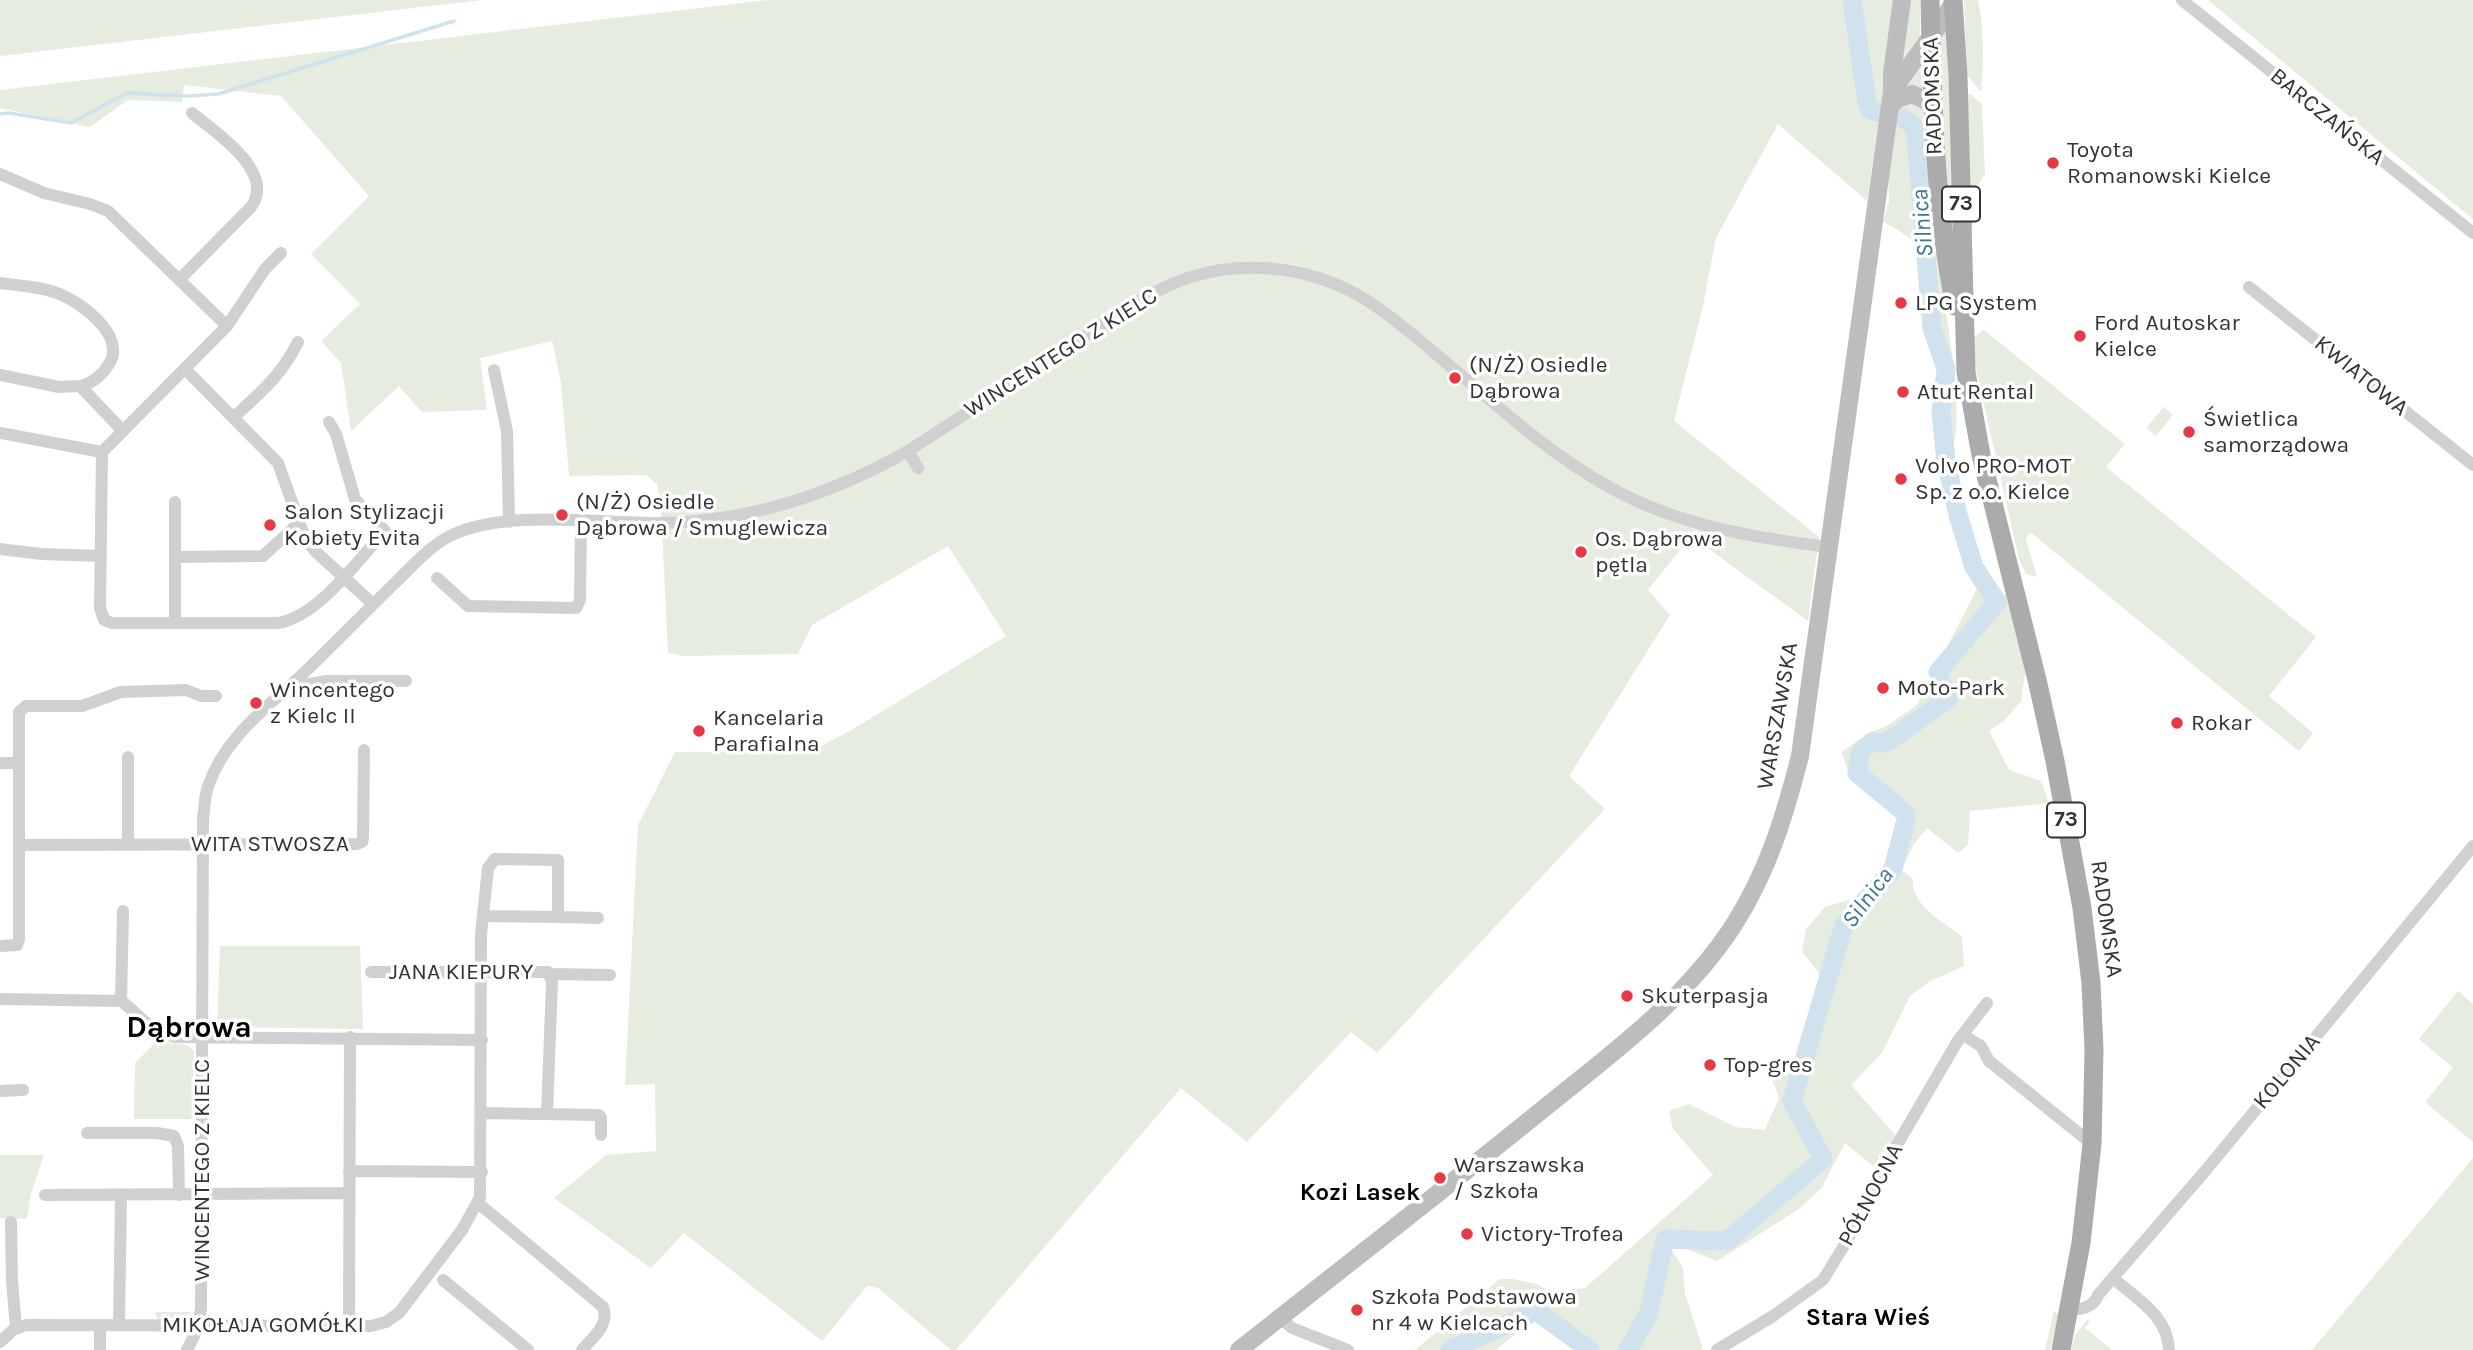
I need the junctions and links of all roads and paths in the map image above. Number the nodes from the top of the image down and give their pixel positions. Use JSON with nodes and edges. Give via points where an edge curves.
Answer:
{"nodes":[{"id":1,"x":1902,"y":0,"type":"edge"},
{"id":2,"x":1930,"y":0,"type":"edge"},
{"id":3,"x":2182,"y":0,"type":"edge"},
{"id":4,"x":1953,"y":1,"type":"edge"},
{"id":5,"x":1931,"y":38,"type":"junction"},
{"id":6,"x":1891,"y":99,"type":"junction"},
{"id":7,"x":1934,"y":109,"type":"junction"},
{"id":8,"x":191,"y":113,"type":"dead end"},
{"id":9,"x":0,"y":174,"type":"edge"},
{"id":10,"x":2473,"y":233,"type":"edge"},
{"id":11,"x":281,"y":253,"type":"dead end"},
{"id":12,"x":179,"y":280,"type":"junction"},
{"id":13,"x":0,"y":283,"type":"edge"},
{"id":14,"x":2249,"y":287,"type":"dead end"},
{"id":15,"x":227,"y":326,"type":"junction"},
{"id":16,"x":298,"y":342,"type":"dead end"},
{"id":17,"x":1964,"y":355,"type":"junction"},
{"id":18,"x":186,"y":369,"type":"junction"},
{"id":19,"x":494,"y":370,"type":"dead end"},
{"id":20,"x":0,"y":375,"type":"edge"},
{"id":21,"x":80,"y":386,"type":"junction"},
{"id":22,"x":234,"y":417,"type":"junction"},
{"id":23,"x":329,"y":422,"type":"dead end"},
{"id":24,"x":122,"y":430,"type":"junction"},
{"id":25,"x":0,"y":433,"type":"edge"},
{"id":26,"x":908,"y":451,"type":"junction"},
{"id":27,"x":102,"y":452,"type":"junction"},
{"id":28,"x":2473,"y":465,"type":"edge"},
{"id":29,"x":918,"y":468,"type":"dead end"},
{"id":30,"x":175,"y":502,"type":"dead end"},
{"id":31,"x":581,"y":521,"type":"junction"},
{"id":32,"x":509,"y":522,"type":"junction"},
{"id":33,"x":299,"y":523,"type":"junction"},
{"id":34,"x":1829,"y":547,"type":"junction"},
{"id":35,"x":0,"y":549,"type":"edge"},
{"id":36,"x":100,"y":556,"type":"junction"},
{"id":37,"x":176,"y":556,"type":"junction"},
{"id":38,"x":343,"y":577,"type":"junction"},
{"id":39,"x":437,"y":578,"type":"dead end"},
{"id":40,"x":373,"y":604,"type":"junction"},
{"id":41,"x":176,"y":623,"type":"junction"},
{"id":42,"x":406,"y":681,"type":"dead end"},
{"id":43,"x":293,"y":683,"type":"junction"},
{"id":44,"x":216,"y":696,"type":"dead end"},
{"id":45,"x":364,"y":750,"type":"dead end"},
{"id":46,"x":128,"y":757,"type":"dead end"},
{"id":47,"x":0,"y":763,"type":"edge"},
{"id":48,"x":19,"y":763,"type":"junction"},
{"id":49,"x":128,"y":844,"type":"junction"},
{"id":50,"x":204,"y":844,"type":"junction"},
{"id":51,"x":19,"y":845,"type":"junction"},
{"id":52,"x":2473,"y":846,"type":"edge"},
{"id":53,"x":123,"y":911,"type":"dead end"},
{"id":54,"x":483,"y":916,"type":"junction"},
{"id":55,"x":558,"y":918,"type":"junction"},
{"id":56,"x":598,"y":918,"type":"dead end"},
{"id":57,"x":0,"y":946,"type":"edge"},
{"id":58,"x":481,"y":971,"type":"junction"},
{"id":59,"x":371,"y":972,"type":"dead end"},
{"id":60,"x":550,"y":974,"type":"junction"},
{"id":61,"x":610,"y":975,"type":"dead end"},
{"id":62,"x":0,"y":999,"type":"edge"},
{"id":63,"x":121,"y":1001,"type":"junction"},
{"id":64,"x":1987,"y":1003,"type":"dead end"},
{"id":65,"x":1963,"y":1035,"type":"junction"},
{"id":66,"x":203,"y":1037,"type":"junction"},
{"id":67,"x":350,"y":1037,"type":"junction"},
{"id":68,"x":482,"y":1040,"type":"junction"},
{"id":69,"x":23,"y":1090,"type":"dead end"},
{"id":70,"x":0,"y":1091,"type":"edge"},
{"id":71,"x":481,"y":1113,"type":"junction"},
{"id":72,"x":547,"y":1114,"type":"junction"},
{"id":73,"x":87,"y":1133,"type":"dead end"},
{"id":74,"x":601,"y":1135,"type":"dead end"},
{"id":75,"x":2092,"y":1144,"type":"junction"},
{"id":76,"x":349,"y":1171,"type":"junction"},
{"id":77,"x":482,"y":1172,"type":"junction"},
{"id":78,"x":348,"y":1193,"type":"junction"},
{"id":79,"x":45,"y":1195,"type":"dead end"},
{"id":80,"x":178,"y":1195,"type":"junction"},
{"id":81,"x":202,"y":1195,"type":"junction"},
{"id":82,"x":121,"y":1196,"type":"junction"},
{"id":83,"x":478,"y":1203,"type":"junction"},
{"id":84,"x":11,"y":1222,"type":"dead end"},
{"id":85,"x":2114,"y":1279,"type":"junction"},
{"id":86,"x":443,"y":1280,"type":"dead end"},
{"id":87,"x":2070,"y":1301,"type":"junction"},
{"id":88,"x":1280,"y":1318,"type":"junction"},
{"id":89,"x":100,"y":1325,"type":"junction"},
{"id":90,"x":119,"y":1325,"type":"junction"},
{"id":91,"x":198,"y":1325,"type":"junction"},
{"id":92,"x":349,"y":1326,"type":"junction"},
{"id":93,"x":16,"y":1328,"type":"junction"},
{"id":94,"x":0,"y":1342,"type":"edge"},
{"id":95,"x":2060,"y":1344,"type":"edge"},
{"id":96,"x":100,"y":1350,"type":"edge"},
{"id":97,"x":187,"y":1350,"type":"edge"},
{"id":98,"x":528,"y":1350,"type":"edge"},
{"id":99,"x":582,"y":1350,"type":"edge"},
{"id":100,"x":1239,"y":1350,"type":"edge"},
{"id":101,"x":1348,"y":1350,"type":"edge"},
{"id":102,"x":1717,"y":1350,"type":"edge"},
{"id":103,"x":2169,"y":1350,"type":"edge"}],
"edges":[{"from":1,"to":6,"type":"street","name":"WARSZAWSKA"},
{"from":2,"to":5,"type":"main road","number":"73"},
{"from":3,"to":10,"type":"street","name":"BARCZAŃSKA"},
{"from":4,"to":5,"type":"street","name":"WARSZAWSKA"},
{"from":4,"to":17,"type":"main road","name":"RADOMSKA","number":"73"},
{"from":5,"to":6,"type":"street","name":"WARSZAWSKA"},
{"from":5,"to":7,"type":"main road","number":"73"},
{"from":6,"to":7,"type":"street","via":[[1912,93]]},
{"from":6,"to":34,"type":"street","name":"WARSZAWSKA"},
{"from":7,"to":17,"type":"main road","name":"RADOMSKA","number":"73","via":[[1947,269]]},
{"from":8,"to":12,"type":"street","via":[[243,156],[253,170],[258,192],[251,207]]},
{"from":9,"to":12,"type":"street","via":[[44,193],[108,211]]},
{"from":11,"to":15,"type":"street"},
{"from":12,"to":15,"type":"street"},
{"from":13,"to":21,"type":"street","via":[[64,296],[78,303],[109,334],[114,349],[108,366]]},
{"from":14,"to":28,"type":"street","name":"KWIATOWA"},
{"from":15,"to":18,"type":"street"},
{"from":16,"to":22,"type":"street","via":[[276,378]]},
{"from":17,"to":75,"type":"main road","name":"RADOMSKA","number":"73","via":[[1981,456],[2038,684],[2082,908],[2094,1029]]},
{"from":18,"to":22,"type":"street"},
{"from":18,"to":24,"type":"street"},
{"from":19,"to":32,"type":"street","via":[[508,431]]},
{"from":20,"to":21,"type":"street","via":[[58,387]]},
{"from":21,"to":24,"type":"street"},
{"from":22,"to":33,"type":"street","via":[[278,463]]},
{"from":23,"to":38,"type":"street","via":[[355,499],[385,531]]},
{"from":24,"to":27,"type":"street"},
{"from":25,"to":27,"type":"street"},
{"from":26,"to":29,"type":"street"},
{"from":26,"to":31,"type":"street","name":"WINCENTEGO Z KIELC","via":[[816,494],[740,514],[658,523]]},
{"from":26,"to":34,"type":"street","name":"WINCENTEGO Z KIELC","via":[[1152,294],[1217,271],[1275,269],[1318,278],[1369,302],[1559,455],[1618,492],[1730,531]]},
{"from":27,"to":36,"type":"street"},
{"from":30,"to":37,"type":"street"},
{"from":31,"to":32,"type":"street","name":"WINCENTEGO Z KIELC"},
{"from":31,"to":39,"type":"street","via":[[580,600],[576,608],[468,606]]},
{"from":32,"to":40,"type":"street","name":"WINCENTEGO Z KIELC","via":[[478,526],[449,537]]},
{"from":33,"to":37,"type":"street","via":[[263,556]]},
{"from":33,"to":38,"type":"street","via":[[316,552]]},
{"from":34,"to":88,"type":"street","name":"WARSZAWSKA","via":[[1797,769],[1770,858],[1735,924],[1692,980],[1642,1028]]},
{"from":35,"to":36,"type":"street"},
{"from":36,"to":41,"type":"street","via":[[102,618],[112,623]]},
{"from":37,"to":41,"type":"street"},
{"from":38,"to":40,"type":"street"},
{"from":38,"to":41,"type":"street","via":[[307,611],[284,622]]},
{"from":40,"to":43,"type":"street","name":"WINCENTEGO Z KIELC"},
{"from":42,"to":43,"type":"street"},
{"from":43,"to":50,"type":"street","name":"WINCENTEGO Z KIELC","via":[[258,714],[223,757],[207,787]]},
{"from":44,"to":48,"type":"street","via":[[186,690],[121,692],[82,706],[26,706],[19,712]]},
{"from":45,"to":50,"type":"street","name":"WITA STWOSZA","via":[[360,843]]},
{"from":46,"to":49,"type":"street"},
{"from":47,"to":48,"type":"street"},
{"from":48,"to":51,"type":"street"},
{"from":49,"to":50,"type":"street","name":"WITA STWOSZA"},
{"from":49,"to":51,"type":"street","name":"WITA STWOSZA"},
{"from":50,"to":66,"type":"street","name":"WINCENTEGO Z KIELC"},
{"from":51,"to":57,"type":"street","via":[[19,939],[17,945]]},
{"from":52,"to":85,"type":"street","name":"KOLONIA"},
{"from":53,"to":63,"type":"street"},
{"from":54,"to":55,"type":"street"},
{"from":54,"to":55,"type":"street","name":"MIKOŁAJA GOMÓŁKI","via":[[490,862],[558,860]]},
{"from":54,"to":58,"type":"street","name":"MIKOŁAJA GOMÓŁKI"},
{"from":55,"to":56,"type":"street"},
{"from":58,"to":59,"type":"street","name":"JANA KIEPURY"},
{"from":58,"to":60,"type":"street","name":"JANA KIEPURY"},
{"from":58,"to":68,"type":"street","name":"MIKOŁAJA GOMÓŁKI"},
{"from":60,"to":61,"type":"street","name":"JANA KIEPURY"},
{"from":60,"to":72,"type":"street","name":"JANA KIEPURY"},
{"from":62,"to":63,"type":"street"},
{"from":63,"to":66,"type":"street","via":[[159,1033]]},
{"from":64,"to":65,"type":"street","name":"PÓŁNOCNA"},
{"from":65,"to":75,"type":"street"},
{"from":65,"to":102,"type":"street","name":"PÓŁNOCNA","via":[[1882,1169],[1823,1280]]},
{"from":66,"to":67,"type":"street"},
{"from":66,"to":81,"type":"street","name":"WINCENTEGO Z KIELC"},
{"from":67,"to":68,"type":"street"},
{"from":67,"to":76,"type":"street"},
{"from":68,"to":71,"type":"street","name":"MIKOŁAJA GOMÓŁKI"},
{"from":69,"to":70,"type":"street"},
{"from":71,"to":72,"type":"street"},
{"from":71,"to":77,"type":"street","name":"MIKOŁAJA GOMÓŁKI"},
{"from":72,"to":74,"type":"street","via":[[599,1115]]},
{"from":73,"to":80,"type":"street","via":[[174,1136]]},
{"from":75,"to":87,"type":"main road","name":"RADOMSKA","number":"73"},
{"from":76,"to":77,"type":"street"},
{"from":76,"to":78,"type":"street"},
{"from":77,"to":83,"type":"street","name":"MIKOŁAJA GOMÓŁKI"},
{"from":78,"to":81,"type":"street"},
{"from":78,"to":92,"type":"street"},
{"from":79,"to":82,"type":"street"},
{"from":80,"to":81,"type":"street"},
{"from":80,"to":82,"type":"street"},
{"from":81,"to":91,"type":"street","name":"WINCENTEGO Z KIELC"},
{"from":82,"to":90,"type":"street"},
{"from":83,"to":92,"type":"street","name":"MIKOŁAJA GOMÓŁKI","via":[[399,1313],[376,1326]]},
{"from":83,"to":99,"type":"street","via":[[603,1307],[604,1325]]},
{"from":84,"to":93,"type":"street"},
{"from":85,"to":87,"type":"street","name":"KOLONIA","via":[[2098,1295]]},
{"from":85,"to":103,"type":"street","via":[[2160,1319]]},
{"from":86,"to":98,"type":"street"},
{"from":87,"to":95,"type":"main road","name":"RADOMSKA","number":"73"},
{"from":88,"to":100,"type":"street","name":"WARSZAWSKA"},
{"from":88,"to":101,"type":"street","via":[[1292,1328]]},
{"from":89,"to":90,"type":"street","name":"MIKOŁAJA GOMÓŁKI"},
{"from":89,"to":93,"type":"street","name":"MIKOŁAJA GOMÓŁKI"},
{"from":89,"to":96,"type":"street"},
{"from":90,"to":91,"type":"street","name":"MIKOŁAJA GOMÓŁKI"},
{"from":91,"to":92,"type":"street","name":"MIKOŁAJA GOMÓŁKI"},
{"from":91,"to":97,"type":"street","name":"WINCENTEGO Z KIELC"},
{"from":93,"to":94,"type":"street"}]}
